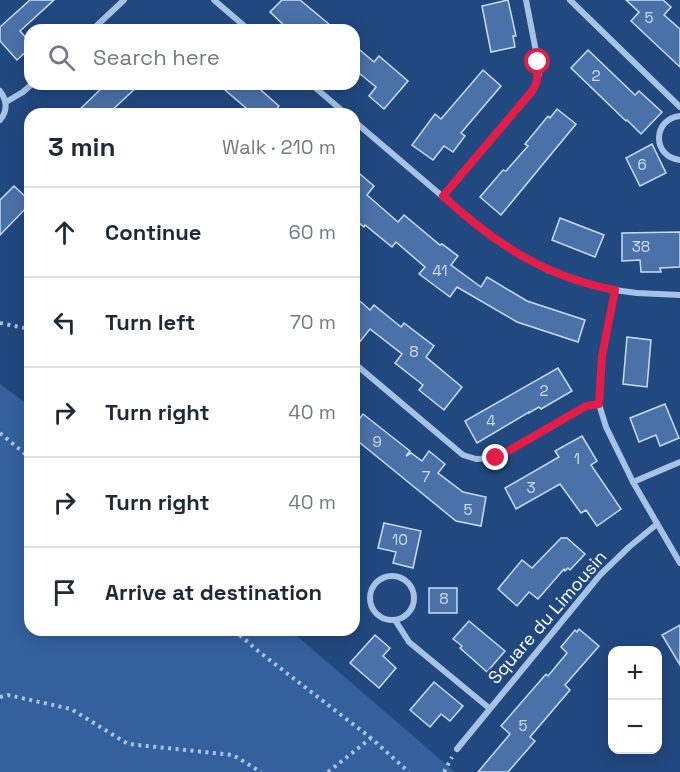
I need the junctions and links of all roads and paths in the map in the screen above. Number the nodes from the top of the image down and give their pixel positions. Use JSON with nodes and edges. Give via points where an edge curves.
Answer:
{"nodes":[{"id":1,"x":124,"y":0,"type":"edge"},
{"id":2,"x":214,"y":0,"type":"edge"},
{"id":3,"x":526,"y":0,"type":"edge"},
{"id":4,"x":570,"y":0,"type":"edge"},
{"id":5,"x":98,"y":24,"type":"edge"},
{"id":6,"x":242,"y":24,"type":"edge"},
{"id":7,"x":25,"y":90,"type":"edge"},
{"id":8,"x":318,"y":90,"type":"edge"},
{"id":9,"x":0,"y":91,"type":"edge"},
{"id":10,"x":6,"y":102,"type":"junction"},
{"id":11,"x":680,"y":107,"type":"edge"},
{"id":12,"x":339,"y":108,"type":"edge"},
{"id":13,"x":680,"y":116,"type":"edge"},
{"id":14,"x":0,"y":120,"type":"edge"},
{"id":15,"x":360,"y":125,"type":"edge"},
{"id":16,"x":680,"y":160,"type":"edge"},
{"id":17,"x":443,"y":196,"type":"junction"},
{"id":18,"x":615,"y":290,"type":"junction"},
{"id":19,"x":680,"y":295,"type":"edge"},
{"id":20,"x":0,"y":323,"type":"edge"},
{"id":21,"x":24,"y":328,"type":"edge"},
{"id":22,"x":360,"y":368,"type":"edge"},
{"id":23,"x":599,"y":404,"type":"junction"},
{"id":24,"x":0,"y":433,"type":"edge"},
{"id":25,"x":24,"y":453,"type":"edge"},
{"id":26,"x":680,"y":462,"type":"edge"},
{"id":27,"x":633,"y":482,"type":"junction"},
{"id":28,"x":657,"y":524,"type":"junction"},
{"id":29,"x":680,"y":563,"type":"edge"},
{"id":30,"x":395,"y":620,"type":"junction"},
{"id":31,"x":241,"y":636,"type":"edge"},
{"id":32,"x":0,"y":697,"type":"edge"},
{"id":33,"x":489,"y":708,"type":"junction"},
{"id":34,"x":371,"y":738,"type":"junction"},
{"id":35,"x":457,"y":748,"type":"dead end"},
{"id":36,"x":261,"y":772,"type":"edge"},
{"id":37,"x":328,"y":772,"type":"edge"},
{"id":38,"x":409,"y":772,"type":"edge"}],
"edges":[{"from":1,"to":5,"type":"street"},
{"from":2,"to":6,"type":"street"},
{"from":3,"to":17,"type":"street","via":[[538,62],[537,81]]},
{"from":4,"to":11,"type":"street"},
{"from":7,"to":10,"type":"street"},
{"from":8,"to":12,"type":"street"},
{"from":9,"to":10,"type":"street"},
{"from":10,"to":14,"type":"street"},
{"from":13,"to":16,"type":"street","via":[[663,124],[658,138],[663,152]]},
{"from":15,"to":17,"type":"street"},
{"from":17,"to":18,"type":"street","via":[[525,258],[550,271]]},
{"from":18,"to":19,"type":"street"},
{"from":18,"to":23,"type":"street","via":[[602,356]]},
{"from":20,"to":21,"type":"path"},
{"from":22,"to":23,"type":"street","via":[[463,454],[476,459],[496,458],[586,406]]},
{"from":23,"to":27,"type":"street"},
{"from":24,"to":25,"type":"path"},
{"from":26,"to":27,"type":"street"},
{"from":27,"to":28,"type":"street"},
{"from":28,"to":29,"type":"street"},
{"from":28,"to":33,"type":"street","name":"Square du Limousin","via":[[600,575]]},
{"from":30,"to":30,"type":"street","name":"Square du Limousin","via":[[410,612],[413,590],[403,579],[388,577],[375,584],[371,605],[381,617]]},
{"from":30,"to":33,"type":"street","name":"Square du Limousin","via":[[409,642]]},
{"from":31,"to":34,"type":"path"},
{"from":32,"to":36,"type":"path","via":[[8,695],[71,709],[128,744],[233,755]]},
{"from":33,"to":35,"type":"street","name":"Square du Limousin"},
{"from":34,"to":37,"type":"path"},
{"from":34,"to":38,"type":"path"}]}
